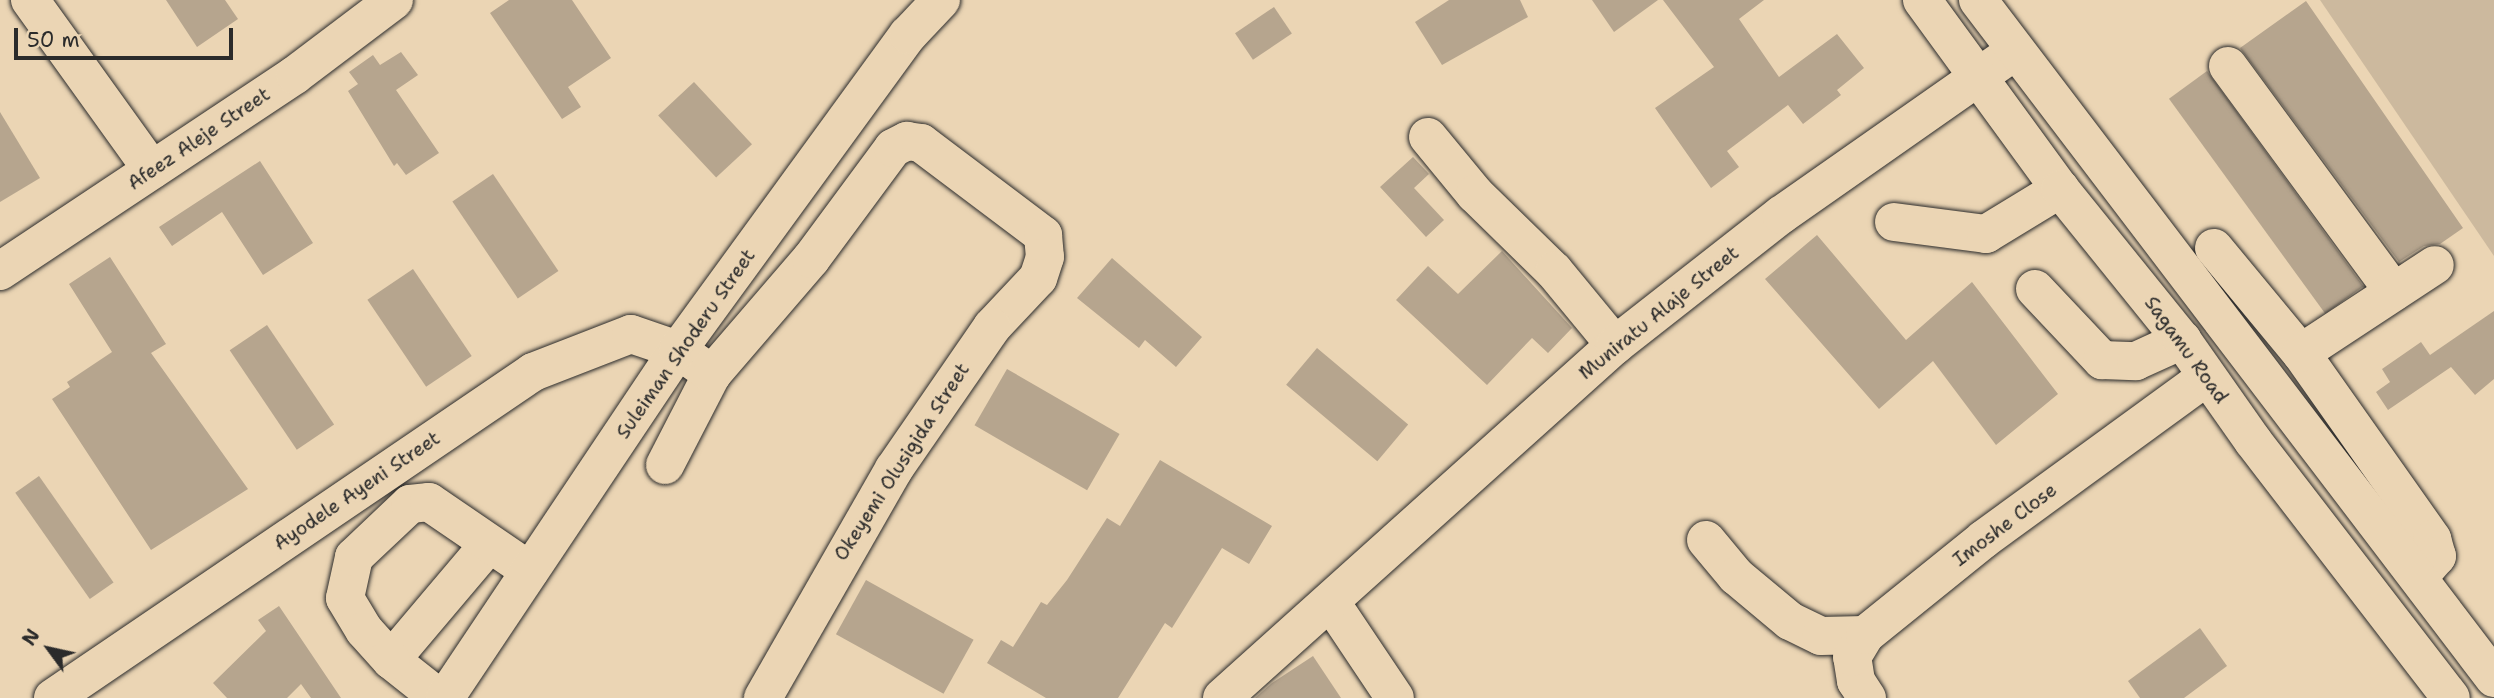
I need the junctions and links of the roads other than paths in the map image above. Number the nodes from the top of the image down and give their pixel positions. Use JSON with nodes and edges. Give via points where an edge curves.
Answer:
{"nodes":[{"id":1,"x":30,"y":0,"type":"edge"},
{"id":2,"x":394,"y":0,"type":"edge"},
{"id":3,"x":941,"y":0,"type":"edge"},
{"id":4,"x":1922,"y":0,"type":"edge"},
{"id":5,"x":1978,"y":0,"type":"edge"},
{"id":6,"x":2015,"y":51,"type":"junction"},
{"id":7,"x":2228,"y":66,"type":"dead end"},
{"id":8,"x":1979,"y":80,"type":"junction"},
{"id":9,"x":1428,"y":137,"type":"dead end"},
{"id":10,"x":152,"y":170,"type":"junction"},
{"id":11,"x":2060,"y":189,"type":"junction"},
{"id":12,"x":1894,"y":222,"type":"dead end"},
{"id":13,"x":2214,"y":248,"type":"dead end"},
{"id":14,"x":2435,"y":265,"type":"dead end"},
{"id":15,"x":0,"y":271,"type":"edge"},
{"id":16,"x":2035,"y":289,"type":"dead end"},
{"id":17,"x":2394,"y":292,"type":"junction"},
{"id":18,"x":2182,"y":340,"type":"junction"},
{"id":19,"x":1615,"y":345,"type":"junction"},
{"id":20,"x":678,"y":350,"type":"junction"},
{"id":21,"x":2301,"y":353,"type":"junction"},
{"id":22,"x":712,"y":374,"type":"junction"},
{"id":23,"x":2206,"y":377,"type":"junction"},
{"id":24,"x":665,"y":465,"type":"dead end"},
{"id":25,"x":365,"y":485,"type":"junction"},
{"id":26,"x":391,"y":519,"type":"junction"},
{"id":27,"x":1706,"y":540,"type":"dead end"},
{"id":28,"x":489,"y":544,"type":"junction"},
{"id":29,"x":530,"y":571,"type":"junction"},
{"id":30,"x":2429,"y":590,"type":"junction"},
{"id":31,"x":1332,"y":604,"type":"junction"},
{"id":32,"x":2398,"y":629,"type":"junction"},
{"id":33,"x":1865,"y":635,"type":"junction"},
{"id":34,"x":391,"y":660,"type":"junction"},
{"id":35,"x":2490,"y":666,"type":"edge"},
{"id":36,"x":53,"y":698,"type":"edge"},
{"id":37,"x":439,"y":698,"type":"edge"},
{"id":38,"x":445,"y":698,"type":"edge"},
{"id":39,"x":763,"y":698,"type":"edge"},
{"id":40,"x":1222,"y":698,"type":"edge"},
{"id":41,"x":1395,"y":698,"type":"edge"},
{"id":42,"x":1867,"y":698,"type":"edge"},
{"id":43,"x":2451,"y":698,"type":"edge"}],
"edges":[{"from":1,"to":10,"type":"main road"},
{"from":2,"to":10,"type":"main road","name":"Afeez Aleje Street","via":[[295,75]]},
{"from":3,"to":20,"type":"main road","name":"Suleiman Shoderu Street","via":[[908,35]]},
{"from":4,"to":8,"type":"main road","name":"Sagamu Road"},
{"from":5,"to":6,"type":"main road"},
{"from":6,"to":8,"type":"main road","name":"Muniratu Alaje Street"},
{"from":6,"to":30,"type":"main road"},
{"from":7,"to":17,"type":"main road"},
{"from":8,"to":11,"type":"main road","name":"Sagamu Road"},
{"from":8,"to":19,"type":"main road","name":"Muniratu Alaje Street","via":[[1782,215]]},
{"from":9,"to":19,"type":"main road","via":[[1475,194],[1554,271]]},
{"from":10,"to":15,"type":"main road","name":"Afeez Aleje Street"},
{"from":11,"to":12,"type":"main road","via":[[1986,234]]},
{"from":11,"to":18,"type":"main road","name":"Sagamu Road"},
{"from":13,"to":21,"type":"main road"},
{"from":14,"to":17,"type":"main road"},
{"from":16,"to":18,"type":"main road","via":[[2102,360],[2136,361]]},
{"from":17,"to":21,"type":"main road"},
{"from":18,"to":23,"type":"main road","name":"Sagamu Road"},
{"from":19,"to":31,"type":"main road","name":"Muniratu Alaje Street"},
{"from":20,"to":22,"type":"main road","name":"Ayodele Ayeni Street"},
{"from":20,"to":25,"type":"main road","name":"Ayodele Ayeni Street","via":[[631,334],[533,372]]},
{"from":20,"to":29,"type":"main road","name":"Suleiman Shoderu Street"},
{"from":21,"to":30,"type":"main road","via":[[2432,539],[2437,556]]},
{"from":22,"to":24,"type":"main road"},
{"from":22,"to":39,"type":"main road","name":"Okeyemi Olusigida Street","via":[[811,259],[893,148],[907,141],[921,143],[1042,235],[1045,257],[1038,278],[992,327],[894,469]]},
{"from":23,"to":32,"type":"main road","name":"Sagamu Road"},
{"from":23,"to":33,"type":"main road","name":"Imoshe Close","via":[[1984,539]]},
{"from":25,"to":26,"type":"main road"},
{"from":25,"to":36,"type":"main road","name":"Ayodele Ayeni Street"},
{"from":26,"to":28,"type":"main road","via":[[410,504],[429,502]]},
{"from":26,"to":34,"type":"main road","via":[[354,557],[345,598],[364,630]]},
{"from":27,"to":33,"type":"main road","via":[[1737,576],[1790,621],[1821,636]]},
{"from":28,"to":29,"type":"main road"},
{"from":28,"to":34,"type":"main road"},
{"from":29,"to":38,"type":"main road","name":"Suleiman Shoderu Street"},
{"from":30,"to":32,"type":"main road"},
{"from":30,"to":35,"type":"main road"},
{"from":31,"to":40,"type":"main road","name":"Muniratu Alaje Street"},
{"from":31,"to":41,"type":"main road"},
{"from":32,"to":43,"type":"main road","name":"Sagamu Road"},
{"from":33,"to":42,"type":"main road","via":[[1852,657],[1856,681]]},
{"from":34,"to":37,"type":"main road"}]}
